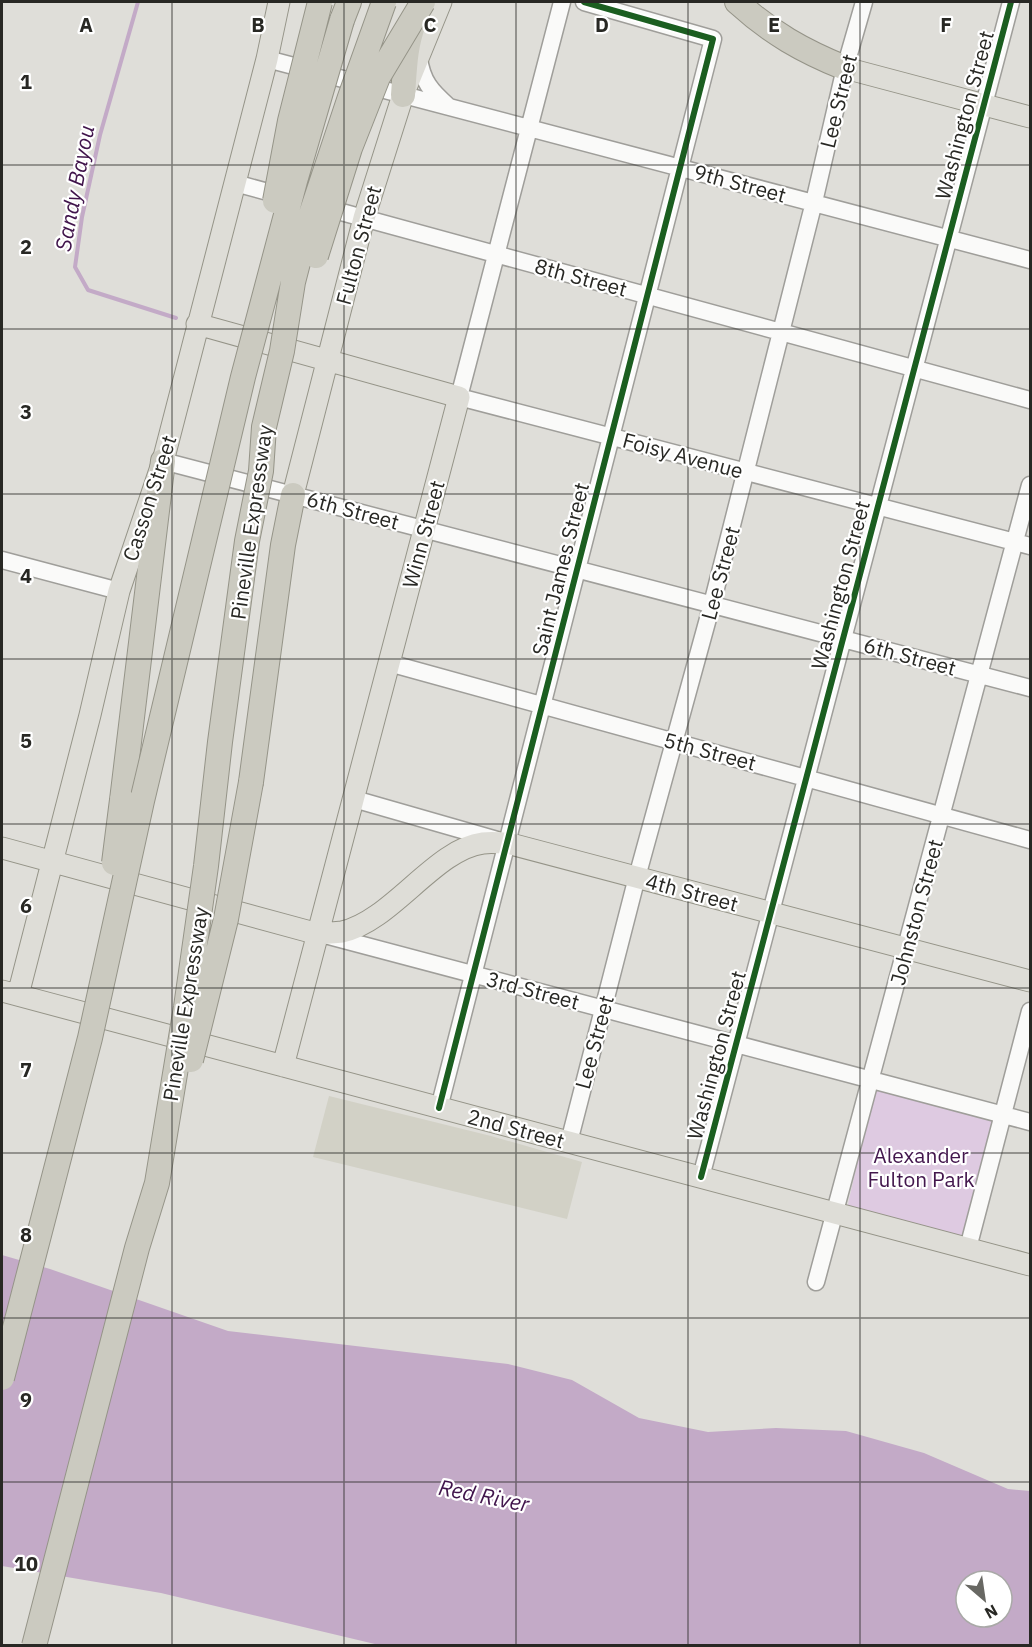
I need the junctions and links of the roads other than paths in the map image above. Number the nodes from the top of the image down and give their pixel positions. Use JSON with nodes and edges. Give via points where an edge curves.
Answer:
{"nodes":[{"id":1,"x":279,"y":2,"type":"edge"},
{"id":2,"x":320,"y":2,"type":"edge"},
{"id":3,"x":349,"y":2,"type":"edge"},
{"id":4,"x":384,"y":2,"type":"edge"},
{"id":5,"x":422,"y":2,"type":"edge"},
{"id":6,"x":441,"y":2,"type":"edge"},
{"id":7,"x":562,"y":2,"type":"edge"},
{"id":8,"x":584,"y":2,"type":"edge"},
{"id":9,"x":737,"y":2,"type":"edge"},
{"id":10,"x":864,"y":2,"type":"edge"},
{"id":11,"x":1011,"y":2,"type":"edge"},
{"id":12,"x":419,"y":58,"type":"junction"},
{"id":13,"x":267,"y":59,"type":"junction"},
{"id":14,"x":845,"y":68,"type":"junction"},
{"id":15,"x":403,"y":95,"type":"junction"},
{"id":16,"x":984,"y":106,"type":"junction"},
{"id":17,"x":449,"y":107,"type":"junction"},
{"id":18,"x":1030,"y":117,"type":"edge"},
{"id":19,"x":529,"y":128,"type":"junction"},
{"id":20,"x":680,"y":167,"type":"junction"},
{"id":21,"x":235,"y":183,"type":"junction"},
{"id":22,"x":814,"y":202,"type":"junction"},
{"id":23,"x":364,"y":218,"type":"junction"},
{"id":24,"x":949,"y":238,"type":"junction"},
{"id":25,"x":496,"y":254,"type":"junction"},
{"id":26,"x":1030,"y":260,"type":"edge"},
{"id":27,"x":647,"y":295,"type":"junction"},
{"id":28,"x":197,"y":324,"type":"junction"},
{"id":29,"x":781,"y":332,"type":"junction"},
{"id":30,"x":282,"y":351,"type":"junction"},
{"id":31,"x":327,"y":362,"type":"junction"},
{"id":32,"x":915,"y":368,"type":"junction"},
{"id":33,"x":243,"y":377,"type":"junction"},
{"id":34,"x":459,"y":397,"type":"junction"},
{"id":35,"x":1030,"y":400,"type":"edge"},
{"id":36,"x":611,"y":437,"type":"junction"},
{"id":37,"x":163,"y":460,"type":"junction"},
{"id":38,"x":746,"y":472,"type":"junction"},
{"id":39,"x":1030,"y":485,"type":"edge"},
{"id":40,"x":293,"y":495,"type":"junction"},
{"id":41,"x":878,"y":506,"type":"junction"},
{"id":42,"x":424,"y":529,"type":"junction"},
{"id":43,"x":1023,"y":544,"type":"edge"},
{"id":44,"x":2,"y":560,"type":"edge"},
{"id":45,"x":577,"y":569,"type":"junction"},
{"id":46,"x":119,"y":591,"type":"junction"},
{"id":47,"x":712,"y":604,"type":"junction"},
{"id":48,"x":843,"y":639,"type":"junction"},
{"id":49,"x":389,"y":663,"type":"junction"},
{"id":50,"x":980,"y":674,"type":"junction"},
{"id":51,"x":1030,"y":688,"type":"edge"},
{"id":52,"x":542,"y":705,"type":"junction"},
{"id":53,"x":675,"y":742,"type":"junction"},
{"id":54,"x":807,"y":778,"type":"junction"},
{"id":55,"x":354,"y":799,"type":"junction"},
{"id":56,"x":942,"y":815,"type":"junction"},
{"id":57,"x":1030,"y":840,"type":"edge"},
{"id":58,"x":507,"y":843,"type":"junction"},
{"id":59,"x":2,"y":848,"type":"edge"},
{"id":60,"x":53,"y":861,"type":"junction"},
{"id":61,"x":637,"y":878,"type":"junction"},
{"id":62,"x":771,"y":913,"type":"junction"},
{"id":63,"x":318,"y":934,"type":"junction"},
{"id":64,"x":906,"y":948,"type":"junction"},
{"id":65,"x":473,"y":975,"type":"junction"},
{"id":66,"x":1030,"y":981,"type":"edge"},
{"id":67,"x":10,"y":993,"type":"edge"},
{"id":68,"x":603,"y":1009,"type":"junction"},
{"id":69,"x":1030,"y":1011,"type":"edge"},
{"id":70,"x":90,"y":1038,"type":"junction"},
{"id":71,"x":736,"y":1044,"type":"junction"},
{"id":72,"x":284,"y":1066,"type":"junction"},
{"id":73,"x":871,"y":1080,"type":"junction"},
{"id":74,"x":439,"y":1108,"type":"junction"},
{"id":75,"x":1003,"y":1115,"type":"junction"},
{"id":76,"x":1030,"y":1122,"type":"edge"},
{"id":77,"x":568,"y":1142,"type":"junction"},
{"id":78,"x":701,"y":1178,"type":"junction"},
{"id":79,"x":157,"y":1183,"type":"junction"},
{"id":80,"x":835,"y":1213,"type":"junction"},
{"id":81,"x":968,"y":1248,"type":"junction"},
{"id":82,"x":1030,"y":1265,"type":"edge"},
{"id":83,"x":816,"y":1282,"type":"dead end"},
{"id":84,"x":2,"y":1378,"type":"edge"},
{"id":85,"x":34,"y":1646,"type":"edge"}],
"edges":[{"from":1,"to":13,"type":"main road","name":"Casson Street"},
{"from":2,"to":33,"type":"highway","bridge":true,"via":[[290,121]]},
{"from":3,"to":33,"type":"highway","bridge":true,"via":[[295,182]]},
{"from":4,"to":30,"type":"highway","bridge":true,"via":[[309,220],[293,282]]},
{"from":5,"to":15,"type":"highway","via":[[409,38]]},
{"from":5,"to":30,"type":"highway","bridge":true,"via":[[378,77]]},
{"from":6,"to":12,"type":"main road","name":"Fulton Street"},
{"from":7,"to":19,"type":"street","name":"Winn Street"},
{"from":8,"to":20,"type":"street","name":"Saint James Street","via":[[712,39]]},
{"from":9,"to":14,"type":"highway","via":[[782,38]]},
{"from":10,"to":14,"type":"street","name":"Lee Street"},
{"from":11,"to":16,"type":"street","name":"Washington Street"},
{"from":12,"to":15,"type":"main road","name":"Fulton Street"},
{"from":12,"to":17,"type":"street","via":[[421,74]]},
{"from":13,"to":15,"type":"street","name":"9th Street"},
{"from":13,"to":21,"type":"main road","name":"Casson Street"},
{"from":14,"to":16,"type":"main road"},
{"from":14,"to":22,"type":"street","name":"Lee Street"},
{"from":15,"to":17,"type":"street","name":"9th Street"},
{"from":15,"to":23,"type":"main road","name":"Fulton Street"},
{"from":16,"to":18,"type":"main road"},
{"from":16,"to":24,"type":"street","name":"Washington Street"},
{"from":17,"to":19,"type":"street","name":"9th Street"},
{"from":19,"to":20,"type":"street","name":"9th Street"},
{"from":19,"to":25,"type":"street","name":"Winn Street"},
{"from":20,"to":22,"type":"street","name":"9th Street"},
{"from":20,"to":27,"type":"street","name":"Saint James Street"},
{"from":21,"to":23,"type":"street","name":"8th Street"},
{"from":21,"to":28,"type":"main road","name":"Casson Street"},
{"from":22,"to":24,"type":"street","name":"9th Street"},
{"from":22,"to":29,"type":"street","name":"Lee Street"},
{"from":23,"to":25,"type":"street","name":"8th Street"},
{"from":23,"to":31,"type":"main road","name":"Fulton Street"},
{"from":24,"to":26,"type":"street","name":"9th Street"},
{"from":24,"to":32,"type":"street","name":"Washington Street"},
{"from":25,"to":27,"type":"street","name":"8th Street"},
{"from":25,"to":34,"type":"street","name":"Winn Street"},
{"from":27,"to":29,"type":"street","name":"8th Street"},
{"from":27,"to":36,"type":"street","name":"Saint James Street"},
{"from":28,"to":31,"type":"main road","name":"Foisy Avenue"},
{"from":28,"to":37,"type":"main road","name":"Casson Street"},
{"from":29,"to":32,"type":"street","name":"8th Street"},
{"from":29,"to":38,"type":"street","name":"Lee Street"},
{"from":30,"to":79,"type":"highway","name":"Pineville Expressway","bridge":true,"via":[[264,427],[261,471],[220,742],[207,866]]},
{"from":31,"to":34,"type":"main road","name":"Foisy Avenue"},
{"from":31,"to":40,"type":"main road","name":"Fulton Street"},
{"from":32,"to":35,"type":"street","name":"8th Street"},
{"from":32,"to":41,"type":"street","name":"Washington Street"},
{"from":33,"to":70,"type":"highway","name":"Pineville Expressway","bridge":true},
{"from":34,"to":36,"type":"street","name":"Foisy Avenue"},
{"from":34,"to":42,"type":"main road","name":"Winn Street"},
{"from":36,"to":38,"type":"street","name":"Foisy Avenue"},
{"from":36,"to":45,"type":"street","name":"Saint James Street"},
{"from":37,"to":40,"type":"street","name":"6th Street"},
{"from":37,"to":46,"type":"main road","name":"Casson Street"},
{"from":37,"to":70,"type":"highway","bridge":true},
{"from":38,"to":41,"type":"street","name":"Foisy Avenue"},
{"from":38,"to":47,"type":"street","name":"Lee Street"},
{"from":39,"to":43,"type":"street","name":"Johnston Street"},
{"from":40,"to":42,"type":"street","name":"6th Street"},
{"from":40,"to":79,"type":"highway","bridge":true,"via":[[251,782],[224,930]]},
{"from":41,"to":43,"type":"street","name":"Foisy Avenue"},
{"from":41,"to":48,"type":"street","name":"Washington Street"},
{"from":42,"to":45,"type":"street","name":"6th Street"},
{"from":42,"to":49,"type":"main road","name":"Winn Street"},
{"from":43,"to":50,"type":"street","name":"Johnston Street"},
{"from":44,"to":46,"type":"street"},
{"from":45,"to":47,"type":"street","name":"6th Street"},
{"from":45,"to":52,"type":"street","name":"Saint James Street"},
{"from":46,"to":60,"type":"main road","name":"Casson Street"},
{"from":47,"to":48,"type":"street","name":"6th Street"},
{"from":47,"to":53,"type":"street","name":"Lee Street"},
{"from":48,"to":50,"type":"street","name":"6th Street"},
{"from":48,"to":54,"type":"street","name":"Washington Street"},
{"from":49,"to":52,"type":"street","name":"5th Street"},
{"from":49,"to":55,"type":"main road","name":"Winn Street"},
{"from":50,"to":51,"type":"street","name":"6th Street"},
{"from":50,"to":56,"type":"street","name":"Johnston Street"},
{"from":52,"to":53,"type":"street","name":"5th Street"},
{"from":52,"to":58,"type":"street","name":"Saint James Street"},
{"from":53,"to":54,"type":"street","name":"5th Street"},
{"from":53,"to":61,"type":"street","name":"Lee Street"},
{"from":54,"to":56,"type":"street","name":"5th Street"},
{"from":54,"to":62,"type":"street","name":"Washington Street"},
{"from":55,"to":58,"type":"street","name":"4th Street"},
{"from":55,"to":63,"type":"main road","name":"Winn Street"},
{"from":56,"to":57,"type":"street","name":"5th Street"},
{"from":56,"to":64,"type":"street","name":"Johnston Street"},
{"from":58,"to":61,"type":"main road","name":"4th Street"},
{"from":58,"to":63,"type":"main road","via":[[482,843],[467,848],[361,924],[342,932]]},
{"from":58,"to":65,"type":"street","name":"Saint James Street"},
{"from":59,"to":60,"type":"main road","name":"3rd Street"},
{"from":60,"to":63,"type":"main road","name":"3rd Street"},
{"from":60,"to":67,"type":"main road","name":"Casson Street"},
{"from":61,"to":62,"type":"main road","name":"4th Street"},
{"from":61,"to":68,"type":"street","name":"Lee Street"},
{"from":62,"to":64,"type":"main road","name":"4th Street"},
{"from":62,"to":71,"type":"street","name":"Washington Street"},
{"from":63,"to":65,"type":"street","name":"3rd Street"},
{"from":63,"to":72,"type":"main road","name":"Winn Street"},
{"from":64,"to":66,"type":"main road","name":"4th Street"},
{"from":64,"to":73,"type":"street","name":"Johnston Street"},
{"from":65,"to":68,"type":"street","name":"3rd Street"},
{"from":65,"to":74,"type":"street","name":"Saint James Street"},
{"from":67,"to":72,"type":"main road","name":"2nd Street"},
{"from":68,"to":71,"type":"street","name":"3rd Street"},
{"from":68,"to":77,"type":"street","name":"Lee Street"},
{"from":69,"to":75,"type":"street"},
{"from":70,"to":84,"type":"highway","name":"Pineville Expressway","bridge":true},
{"from":71,"to":73,"type":"street","name":"3rd Street"},
{"from":71,"to":78,"type":"street","name":"Washington Street"},
{"from":72,"to":74,"type":"main road","name":"2nd Street"},
{"from":73,"to":75,"type":"street","name":"3rd Street"},
{"from":73,"to":80,"type":"street","name":"Johnston Street"},
{"from":74,"to":77,"type":"main road","name":"2nd Street"},
{"from":75,"to":76,"type":"street","name":"3rd Street"},
{"from":75,"to":81,"type":"street"},
{"from":77,"to":78,"type":"main road","name":"2nd Street"},
{"from":78,"to":80,"type":"main road","name":"2nd Street"},
{"from":79,"to":85,"type":"highway","name":"Pineville Expressway","bridge":true},
{"from":80,"to":81,"type":"main road","name":"2nd Street"},
{"from":80,"to":83,"type":"street","name":"Johnston Street"},
{"from":81,"to":82,"type":"main road","name":"2nd Street"}]}
